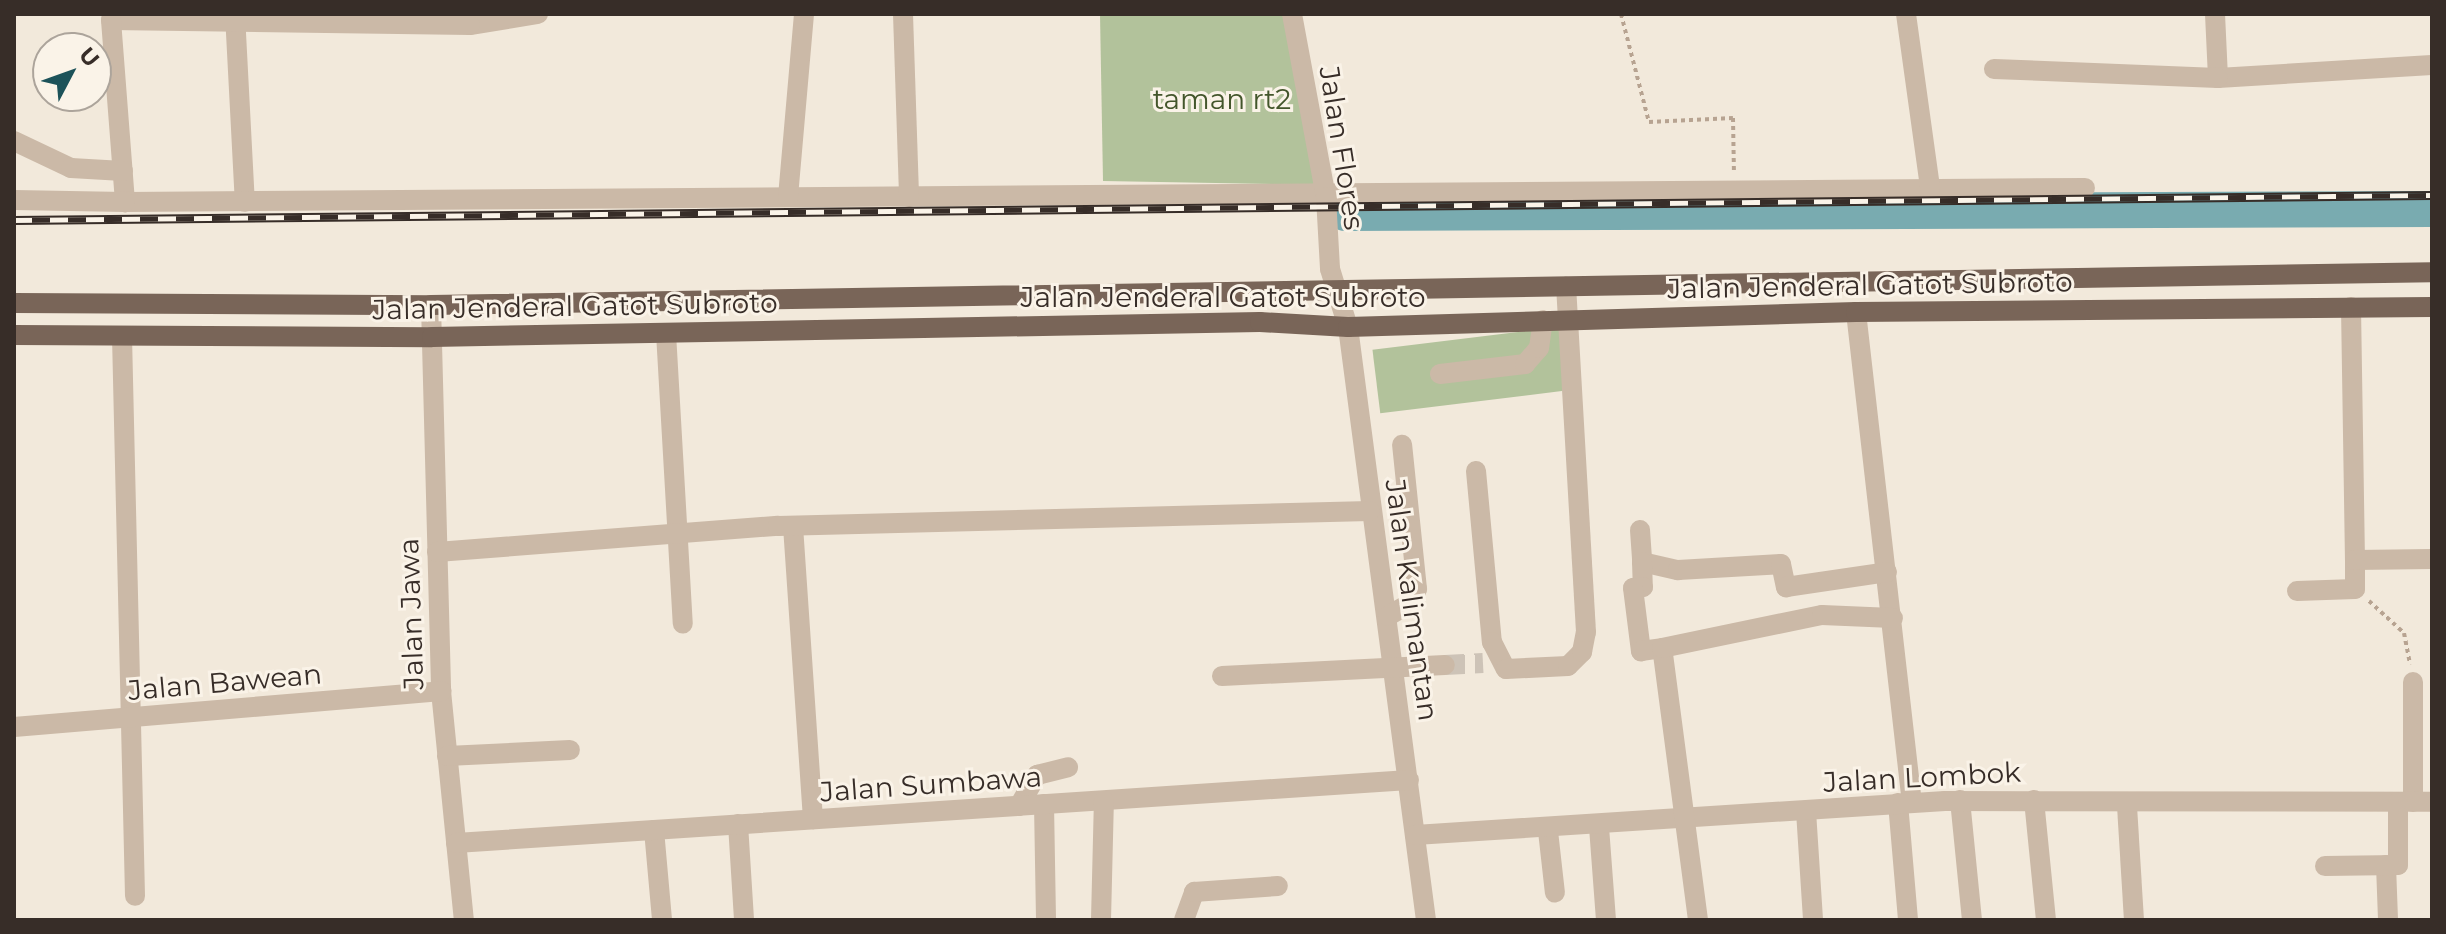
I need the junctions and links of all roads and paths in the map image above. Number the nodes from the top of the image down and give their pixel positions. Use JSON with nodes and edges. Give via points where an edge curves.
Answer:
{"nodes":[{"id":1,"x":538,"y":14,"type":"edge"},
{"id":2,"x":804,"y":14,"type":"edge"},
{"id":3,"x":903,"y":14,"type":"edge"},
{"id":4,"x":1292,"y":14,"type":"edge"},
{"id":5,"x":1621,"y":14,"type":"edge"},
{"id":6,"x":1906,"y":14,"type":"edge"},
{"id":7,"x":2215,"y":14,"type":"edge"},
{"id":8,"x":235,"y":16,"type":"edge"},
{"id":9,"x":111,"y":17,"type":"edge"},
{"id":10,"x":319,"y":18,"type":"edge"},
{"id":11,"x":2432,"y":65,"type":"edge"},
{"id":12,"x":1994,"y":69,"type":"dead end"},
{"id":13,"x":2218,"y":78,"type":"junction"},
{"id":14,"x":14,"y":141,"type":"edge"},
{"id":15,"x":123,"y":171,"type":"junction"},
{"id":16,"x":1734,"y":186,"type":"junction"},
{"id":17,"x":1930,"y":188,"type":"junction"},
{"id":18,"x":2085,"y":188,"type":"dead end"},
{"id":19,"x":788,"y":197,"type":"junction"},
{"id":20,"x":909,"y":197,"type":"junction"},
{"id":21,"x":1326,"y":197,"type":"junction"},
{"id":22,"x":14,"y":200,"type":"edge"},
{"id":23,"x":125,"y":202,"type":"junction"},
{"id":24,"x":245,"y":202,"type":"junction"},
{"id":25,"x":2432,"y":272,"type":"edge"},
{"id":26,"x":1566,"y":287,"type":"junction"},
{"id":27,"x":1335,"y":290,"type":"junction"},
{"id":28,"x":14,"y":303,"type":"edge"},
{"id":29,"x":431,"y":305,"type":"junction"},
{"id":30,"x":2351,"y":307,"type":"junction"},
{"id":31,"x":2432,"y":307,"type":"edge"},
{"id":32,"x":1856,"y":312,"type":"junction"},
{"id":33,"x":1571,"y":319,"type":"junction"},
{"id":34,"x":1543,"y":320,"type":"junction"},
{"id":35,"x":1348,"y":327,"type":"junction"},
{"id":36,"x":666,"y":333,"type":"junction"},
{"id":37,"x":14,"y":335,"type":"edge"},
{"id":38,"x":122,"y":336,"type":"junction"},
{"id":39,"x":432,"y":337,"type":"junction"},
{"id":40,"x":1440,"y":374,"type":"dead end"},
{"id":41,"x":1402,"y":445,"type":"dead end"},
{"id":42,"x":1476,"y":471,"type":"dead end"},
{"id":43,"x":1370,"y":511,"type":"junction"},
{"id":44,"x":793,"y":526,"type":"junction"},
{"id":45,"x":1640,"y":530,"type":"dead end"},
{"id":46,"x":682,"y":534,"type":"junction"},
{"id":47,"x":437,"y":552,"type":"junction"},
{"id":48,"x":2432,"y":559,"type":"edge"},
{"id":49,"x":2355,"y":560,"type":"junction"},
{"id":50,"x":1642,"y":562,"type":"junction"},
{"id":51,"x":1887,"y":572,"type":"junction"},
{"id":52,"x":2355,"y":589,"type":"junction"},
{"id":53,"x":2297,"y":591,"type":"dead end"},
{"id":54,"x":1388,"y":616,"type":"junction"},
{"id":55,"x":1893,"y":618,"type":"junction"},
{"id":56,"x":683,"y":624,"type":"dead end"},
{"id":57,"x":1662,"y":648,"type":"junction"},
{"id":58,"x":1483,"y":663,"type":"tunnel mouth"},
{"id":59,"x":1445,"y":665,"type":"tunnel mouth"},
{"id":60,"x":1396,"y":668,"type":"junction"},
{"id":61,"x":1506,"y":669,"type":"junction"},
{"id":62,"x":1222,"y":676,"type":"dead end"},
{"id":63,"x":2413,"y":682,"type":"joint"},
{"id":64,"x":441,"y":691,"type":"junction"},
{"id":65,"x":129,"y":719,"type":"junction"},
{"id":66,"x":14,"y":727,"type":"edge"},
{"id":67,"x":570,"y":750,"type":"dead end"},
{"id":68,"x":447,"y":756,"type":"junction"},
{"id":69,"x":1068,"y":767,"type":"dead end"},
{"id":70,"x":1409,"y":780,"type":"junction"},
{"id":71,"x":1960,"y":800,"type":"junction"},
{"id":72,"x":2034,"y":800,"type":"junction"},
{"id":73,"x":1104,"y":801,"type":"junction"},
{"id":74,"x":2414,"y":802,"type":"edge"},
{"id":75,"x":1905,"y":803,"type":"junction"},
{"id":76,"x":1044,"y":804,"type":"junction"},
{"id":77,"x":1019,"y":806,"type":"junction"},
{"id":78,"x":2127,"y":806,"type":"junction"},
{"id":79,"x":1806,"y":811,"type":"junction"},
{"id":80,"x":813,"y":819,"type":"junction"},
{"id":81,"x":1689,"y":820,"type":"junction"},
{"id":82,"x":738,"y":824,"type":"junction"},
{"id":83,"x":1599,"y":827,"type":"junction"},
{"id":84,"x":654,"y":830,"type":"junction"},
{"id":85,"x":1548,"y":831,"type":"junction"},
{"id":86,"x":1415,"y":835,"type":"junction"},
{"id":87,"x":456,"y":843,"type":"junction"},
{"id":88,"x":2386,"y":865,"type":"junction"},
{"id":89,"x":2325,"y":866,"type":"dead end"},
{"id":90,"x":1278,"y":886,"type":"dead end"},
{"id":91,"x":1555,"y":893,"type":"dead end"},
{"id":92,"x":135,"y":896,"type":"dead end"},
{"id":93,"x":464,"y":920,"type":"edge"},
{"id":94,"x":662,"y":920,"type":"edge"},
{"id":95,"x":744,"y":920,"type":"edge"},
{"id":96,"x":1046,"y":920,"type":"edge"},
{"id":97,"x":1101,"y":920,"type":"edge"},
{"id":98,"x":1184,"y":920,"type":"edge"},
{"id":99,"x":1426,"y":920,"type":"edge"},
{"id":100,"x":1606,"y":920,"type":"edge"},
{"id":101,"x":1698,"y":920,"type":"edge"},
{"id":102,"x":1813,"y":920,"type":"edge"},
{"id":103,"x":1908,"y":920,"type":"edge"},
{"id":104,"x":1972,"y":920,"type":"edge"},
{"id":105,"x":2046,"y":920,"type":"edge"},
{"id":106,"x":2134,"y":920,"type":"edge"},
{"id":107,"x":2388,"y":920,"type":"edge"}],
"edges":[{"from":1,"to":10,"type":"street","via":[[470,25]]},
{"from":2,"to":19,"type":"street"},
{"from":3,"to":20,"type":"street"},
{"from":4,"to":21,"type":"street","name":"Jalan Flores"},
{"from":5,"to":16,"type":"path","via":[[1649,122],[1733,118]]},
{"from":6,"to":17,"type":"street"},
{"from":7,"to":13,"type":"street"},
{"from":8,"to":9,"type":"street"},
{"from":8,"to":10,"type":"street"},
{"from":8,"to":24,"type":"street"},
{"from":9,"to":15,"type":"street"},
{"from":11,"to":13,"type":"street"},
{"from":12,"to":13,"type":"street"},
{"from":14,"to":15,"type":"street","via":[[71,168]]},
{"from":15,"to":23,"type":"street"},
{"from":16,"to":17,"type":"street"},
{"from":16,"to":21,"type":"street"},
{"from":17,"to":18,"type":"street"},
{"from":19,"to":20,"type":"street"},
{"from":19,"to":24,"type":"street"},
{"from":20,"to":21,"type":"street"},
{"from":21,"to":27,"type":"street","name":"Jalan Flores"},
{"from":22,"to":23,"type":"street"},
{"from":23,"to":24,"type":"street"},
{"from":25,"to":26,"type":"main road","name":"Jalan Jenderal Gatot Subroto"},
{"from":26,"to":27,"type":"main road","name":"Jalan Jenderal Gatot Subroto"},
{"from":26,"to":33,"type":"street"},
{"from":27,"to":29,"type":"main road","name":"Jalan Jenderal Gatot Subroto"},
{"from":27,"to":35,"type":"street","name":"Jalan Kalimantan"},
{"from":28,"to":29,"type":"main road","name":"Jalan Jenderal Gatot Subroto"},
{"from":29,"to":39,"type":"street","name":"Jalan Jawa"},
{"from":30,"to":31,"type":"main road","name":"Jalan Jenderal Gatot Subroto"},
{"from":30,"to":32,"type":"main road","name":"Jalan Jenderal Gatot Subroto"},
{"from":30,"to":49,"type":"street"},
{"from":32,"to":33,"type":"main road","name":"Jalan Jenderal Gatot Subroto"},
{"from":32,"to":51,"type":"street"},
{"from":33,"to":34,"type":"main road","name":"Jalan Jenderal Gatot Subroto"},
{"from":33,"to":61,"type":"street","via":[[1582,652],[1568,666],[1539,672]]},
{"from":34,"to":35,"type":"main road","name":"Jalan Jenderal Gatot Subroto"},
{"from":34,"to":40,"type":"street","via":[[1539,348],[1525,364]]},
{"from":35,"to":36,"type":"main road","name":"Jalan Jenderal Gatot Subroto","via":[[1260,322]]},
{"from":35,"to":43,"type":"street","name":"Jalan Kalimantan"},
{"from":36,"to":39,"type":"main road","name":"Jalan Jenderal Gatot Subroto"},
{"from":36,"to":46,"type":"street"},
{"from":37,"to":38,"type":"main road","name":"Jalan Jenderal Gatot Subroto"},
{"from":38,"to":39,"type":"main road","name":"Jalan Jenderal Gatot Subroto"},
{"from":38,"to":65,"type":"street"},
{"from":39,"to":47,"type":"street","name":"Jalan Jawa"},
{"from":41,"to":54,"type":"street","via":[[1417,589],[1412,602]]},
{"from":42,"to":61,"type":"street","via":[[1492,642]]},
{"from":43,"to":44,"type":"street"},
{"from":43,"to":54,"type":"street","name":"Jalan Kalimantan"},
{"from":44,"to":46,"type":"street"},
{"from":44,"to":80,"type":"street"},
{"from":45,"to":50,"type":"street"},
{"from":46,"to":47,"type":"street"},
{"from":46,"to":56,"type":"street"},
{"from":47,"to":64,"type":"street","name":"Jalan Jawa"},
{"from":48,"to":49,"type":"street"},
{"from":49,"to":52,"type":"street"},
{"from":50,"to":51,"type":"street","via":[[1698,572],[1781,564],[1786,587]]},
{"from":50,"to":57,"type":"street","via":[[1643,587],[1633,588],[1641,651]]},
{"from":51,"to":55,"type":"street"},
{"from":52,"to":53,"type":"street"},
{"from":52,"to":63,"type":"path","via":[[2404,633]]},
{"from":54,"to":60,"type":"street","name":"Jalan Kalimantan"},
{"from":55,"to":57,"type":"street","via":[[1822,615]]},
{"from":55,"to":75,"type":"street"},
{"from":57,"to":81,"type":"street"},
{"from":58,"to":61,"type":"street"},
{"from":59,"to":60,"type":"street"},
{"from":60,"to":62,"type":"street"},
{"from":60,"to":70,"type":"street","name":"Jalan Kalimantan"},
{"from":63,"to":74,"type":"street"},
{"from":64,"to":65,"type":"street","name":"Jalan Bawean"},
{"from":64,"to":68,"type":"street","name":"Jalan Jawa"},
{"from":65,"to":66,"type":"street","name":"Jalan Bawean"},
{"from":65,"to":92,"type":"street"},
{"from":67,"to":68,"type":"street"},
{"from":68,"to":87,"type":"street","name":"Jalan Jawa"},
{"from":69,"to":77,"type":"street","via":[[1037,775]]},
{"from":70,"to":73,"type":"street","name":"Jalan Sumbawa"},
{"from":70,"to":86,"type":"street","name":"Jalan Kalimantan"},
{"from":71,"to":72,"type":"street","name":"Jalan Lombok"},
{"from":71,"to":75,"type":"street","name":"Jalan Lombok"},
{"from":71,"to":104,"type":"street"},
{"from":72,"to":78,"type":"street","name":"Jalan Lombok"},
{"from":72,"to":105,"type":"street"},
{"from":73,"to":76,"type":"street","name":"Jalan Sumbawa"},
{"from":73,"to":97,"type":"street"},
{"from":74,"to":78,"type":"street","name":"Jalan Lombok"},
{"from":74,"to":88,"type":"street","via":[[2401,860]]},
{"from":75,"to":79,"type":"street","name":"Jalan Lombok"},
{"from":75,"to":103,"type":"street"},
{"from":76,"to":77,"type":"street","name":"Jalan Sumbawa"},
{"from":76,"to":96,"type":"street"},
{"from":77,"to":80,"type":"street","name":"Jalan Sumbawa"},
{"from":78,"to":106,"type":"street"},
{"from":79,"to":81,"type":"street","name":"Jalan Lombok"},
{"from":79,"to":102,"type":"street"},
{"from":80,"to":82,"type":"street","name":"Jalan Sumbawa"},
{"from":81,"to":83,"type":"street","name":"Jalan Lombok"},
{"from":81,"to":101,"type":"street"},
{"from":82,"to":84,"type":"street","name":"Jalan Sumbawa"},
{"from":82,"to":95,"type":"street"},
{"from":83,"to":85,"type":"street","name":"Jalan Lombok"},
{"from":83,"to":100,"type":"street"},
{"from":84,"to":87,"type":"street","name":"Jalan Sumbawa"},
{"from":84,"to":94,"type":"street"},
{"from":85,"to":86,"type":"street","name":"Jalan Lombok"},
{"from":85,"to":91,"type":"street"},
{"from":86,"to":99,"type":"street","name":"Jalan Kalimantan"},
{"from":87,"to":93,"type":"street","name":"Jalan Jawa"},
{"from":88,"to":89,"type":"street"},
{"from":88,"to":107,"type":"street"},
{"from":90,"to":98,"type":"street","via":[[1194,892]]}]}
